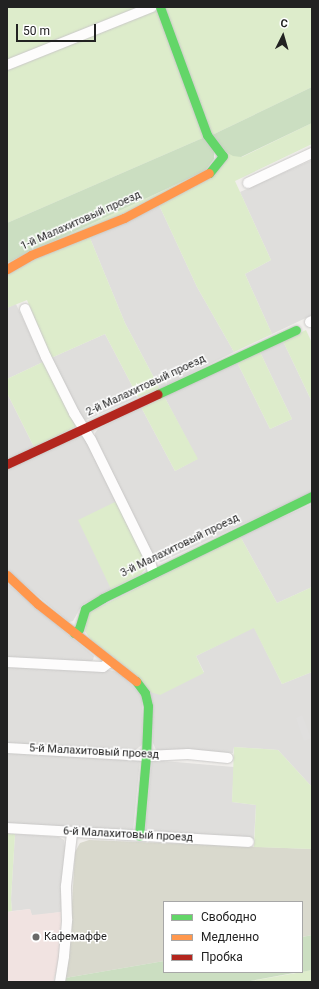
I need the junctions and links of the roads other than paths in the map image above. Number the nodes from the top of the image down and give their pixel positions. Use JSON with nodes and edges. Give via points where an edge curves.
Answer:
{"nodes":[{"id":1,"x":152,"y":7,"type":"edge"},
{"id":2,"x":160,"y":7,"type":"edge"},
{"id":3,"x":7,"y":65,"type":"edge"},
{"id":4,"x":312,"y":153,"type":"edge"},
{"id":5,"x":248,"y":183,"type":"dead end"},
{"id":6,"x":7,"y":269,"type":"edge"},
{"id":7,"x":25,"y":309,"type":"dead end"},
{"id":8,"x":296,"y":330,"type":"dead end"},
{"id":9,"x":84,"y":430,"type":"junction"},
{"id":10,"x":7,"y":464,"type":"edge"},
{"id":11,"x":312,"y":496,"type":"edge"},
{"id":12,"x":153,"y":572,"type":"junction"},
{"id":13,"x":7,"y":575,"type":"edge"},
{"id":14,"x":74,"y":633,"type":"junction"},
{"id":15,"x":7,"y":662,"type":"edge"},
{"id":16,"x":110,"y":662,"type":"junction"},
{"id":17,"x":7,"y":748,"type":"edge"},
{"id":18,"x":146,"y":756,"type":"junction"},
{"id":19,"x":228,"y":758,"type":"dead end"},
{"id":20,"x":7,"y":828,"type":"edge"},
{"id":21,"x":72,"y":832,"type":"junction"},
{"id":22,"x":139,"y":836,"type":"junction"},
{"id":23,"x":249,"y":842,"type":"dead end"},
{"id":24,"x":60,"y":982,"type":"edge"}],
"edges":[{"from":1,"to":3,"type":"street"},
{"from":2,"to":6,"type":"street","name":"1-й Малахитовый проезд","via":[[207,135],[223,156],[207,175],[124,218],[31,255]]},
{"from":4,"to":5,"type":"street"},
{"from":7,"to":9,"type":"street","via":[[46,357]]},
{"from":8,"to":9,"type":"street","name":"2-й Малахитовый проезд"},
{"from":9,"to":10,"type":"street","name":"2-й Малахитовый проезд"},
{"from":9,"to":12,"type":"street","via":[[149,558]]},
{"from":11,"to":12,"type":"street","name":"3-й Малахитовый проезд"},
{"from":12,"to":14,"type":"street","name":"3-й Малахитовый проезд","via":[[85,609],[79,629]]},
{"from":13,"to":14,"type":"street"},
{"from":14,"to":16,"type":"street"},
{"from":15,"to":16,"type":"street","via":[[103,667]]},
{"from":16,"to":18,"type":"street","via":[[136,680],[145,693],[148,706]]},
{"from":17,"to":18,"type":"street","name":"5-й Малахитовый проезд"},
{"from":18,"to":19,"type":"street","name":"5-й Малахитовый проезд","via":[[188,754]]},
{"from":18,"to":22,"type":"street"},
{"from":20,"to":21,"type":"street","name":"6-й Малахитовый проезд"},
{"from":21,"to":22,"type":"street","name":"6-й Малахитовый проезд"},
{"from":21,"to":24,"type":"street"},
{"from":22,"to":23,"type":"street","name":"6-й Малахитовый проезд"}]}
